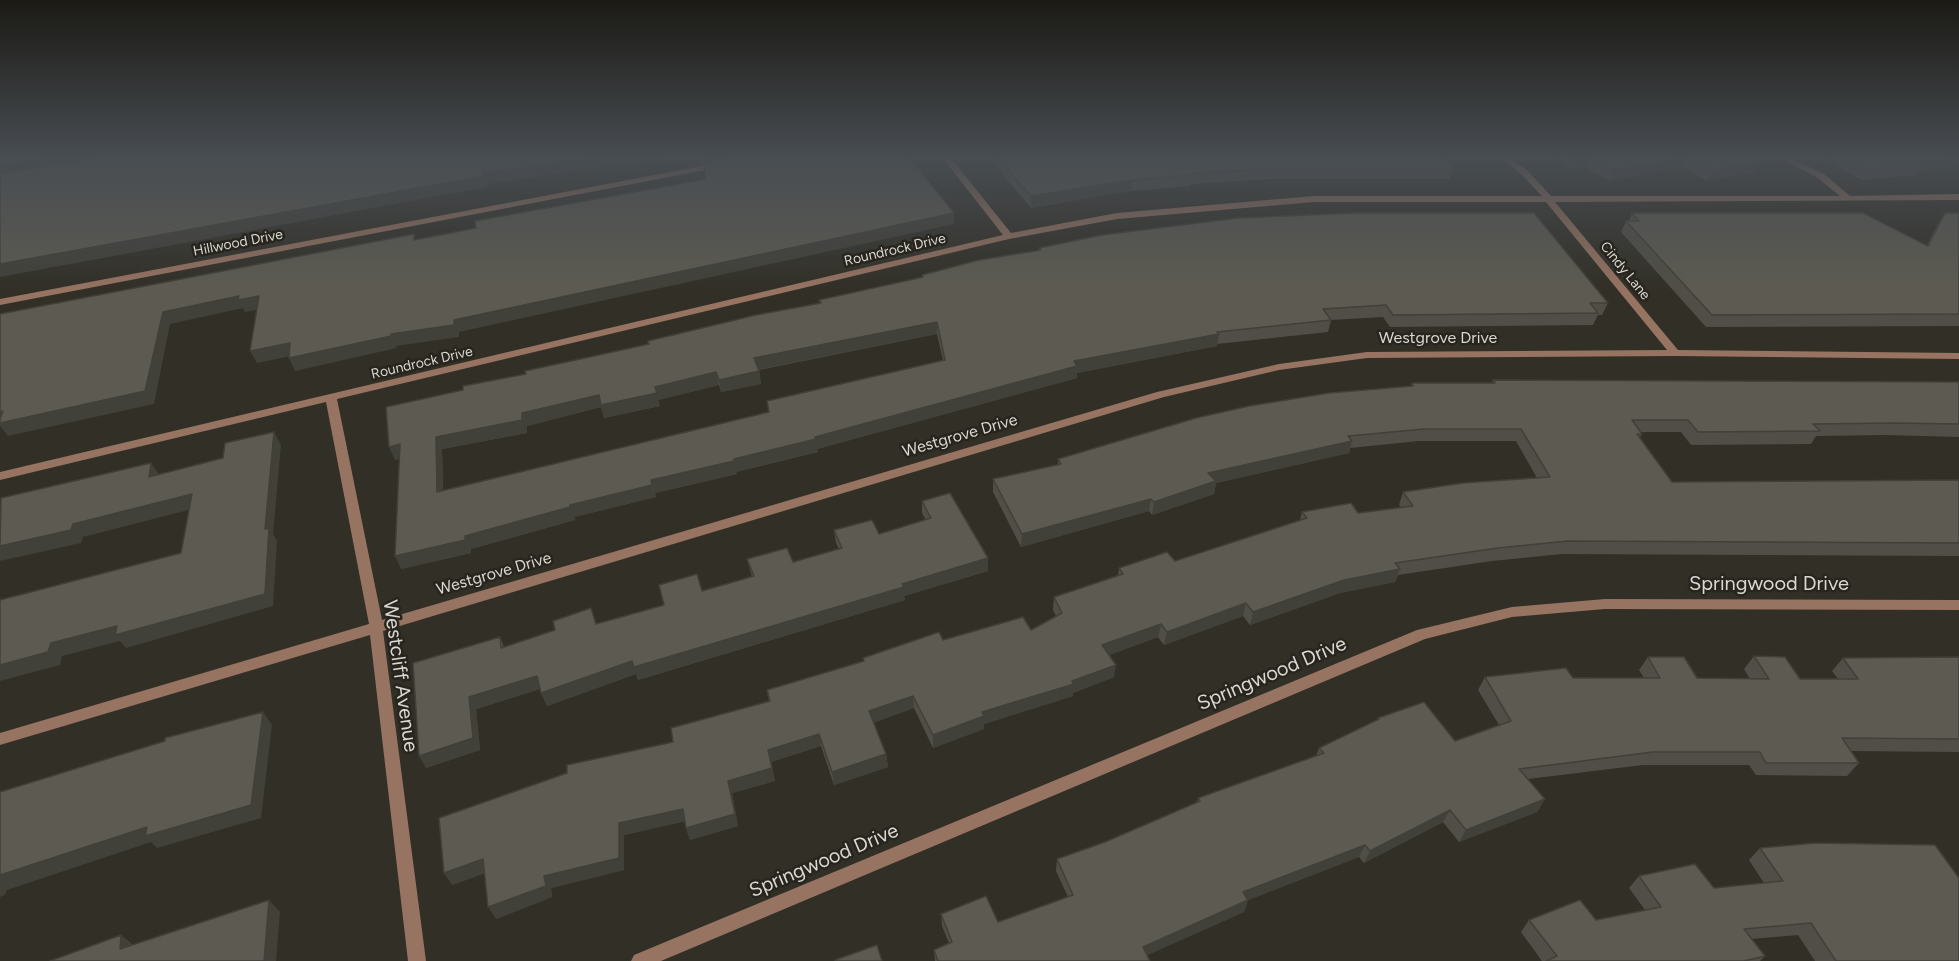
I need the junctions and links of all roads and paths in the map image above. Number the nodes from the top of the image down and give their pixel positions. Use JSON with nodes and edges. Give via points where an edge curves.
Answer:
{"nodes":[{"id":1,"x":525,"y":202,"type":"edge"},
{"id":2,"x":982,"y":202,"type":"edge"},
{"id":3,"x":1269,"y":202,"type":"edge"},
{"id":4,"x":1551,"y":202,"type":"edge"},
{"id":5,"x":1009,"y":236,"type":"junction"},
{"id":6,"x":0,"y":302,"type":"edge"},
{"id":7,"x":1675,"y":353,"type":"junction"},
{"id":8,"x":1959,"y":356,"type":"edge"},
{"id":9,"x":331,"y":399,"type":"junction"},
{"id":10,"x":0,"y":476,"type":"edge"},
{"id":11,"x":1959,"y":605,"type":"edge"},
{"id":12,"x":376,"y":626,"type":"junction"},
{"id":13,"x":0,"y":739,"type":"edge"},
{"id":14,"x":417,"y":961,"type":"edge"},
{"id":15,"x":640,"y":961,"type":"edge"}],
"edges":[{"from":1,"to":6,"type":"street","name":"Hillwood Drive"},
{"from":2,"to":5,"type":"street"},
{"from":3,"to":5,"type":"street","name":"Roundrock Drive","via":[[1118,216]]},
{"from":4,"to":7,"type":"street","name":"Cindy Lane"},
{"from":5,"to":9,"type":"street","name":"Roundrock Drive"},
{"from":7,"to":8,"type":"street","name":"Westgrove Drive"},
{"from":7,"to":12,"type":"street","name":"Westgrove Drive","via":[[1367,355],[1279,367],[1161,394]]},
{"from":9,"to":10,"type":"street","name":"Roundrock Drive"},
{"from":9,"to":12,"type":"street","name":"Westcliff Avenue"},
{"from":11,"to":15,"type":"street","name":"Springwood Drive","via":[[1605,604],[1512,612],[1422,633]]},
{"from":12,"to":13,"type":"street","name":"Westgrove Drive"},
{"from":12,"to":14,"type":"street","name":"Westcliff Avenue"}]}
